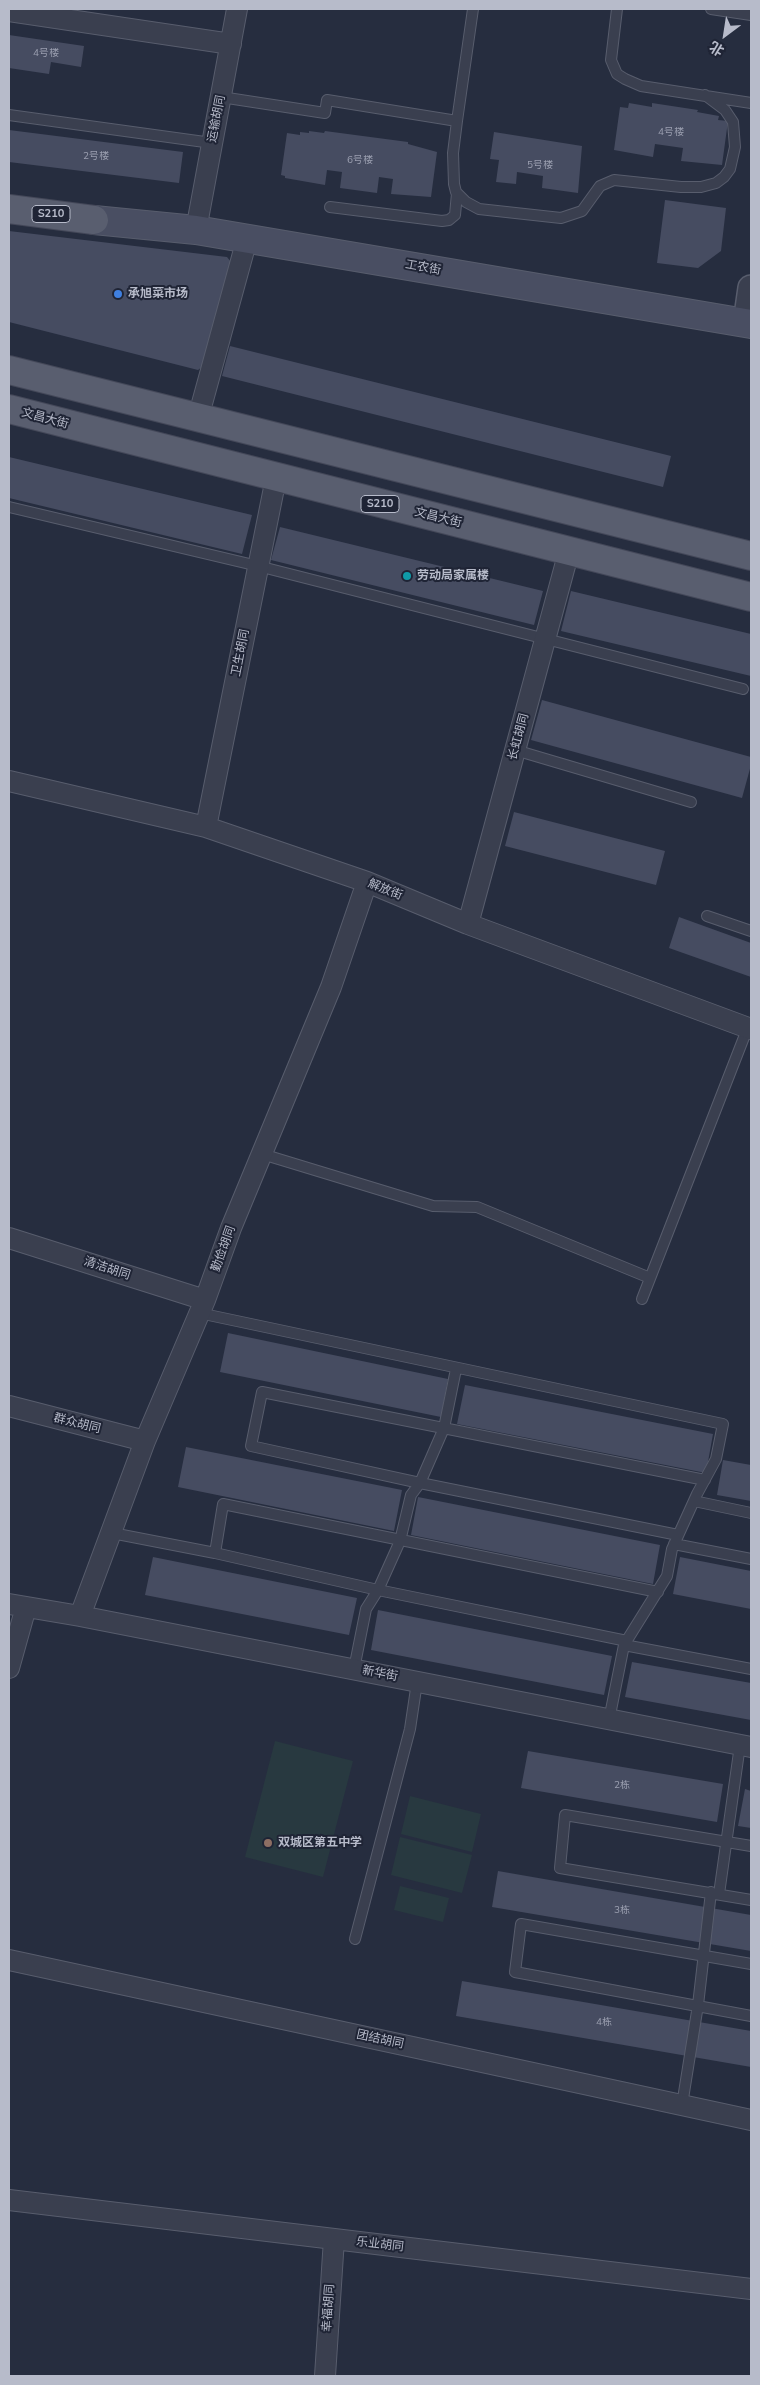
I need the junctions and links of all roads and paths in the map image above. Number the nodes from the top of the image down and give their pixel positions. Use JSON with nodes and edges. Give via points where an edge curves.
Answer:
{"nodes":[{"id":1,"x":237,"y":9,"type":"edge"},
{"id":2,"x":473,"y":9,"type":"edge"},
{"id":3,"x":617,"y":9,"type":"edge"},
{"id":4,"x":624,"y":9,"type":"edge"},
{"id":5,"x":711,"y":9,"type":"edge"},
{"id":6,"x":9,"y":11,"type":"edge"},
{"id":7,"x":751,"y":15,"type":"edge"},
{"id":8,"x":615,"y":25,"type":"junction"},
{"id":9,"x":231,"y":44,"type":"junction"},
{"id":10,"x":705,"y":95,"type":"junction"},
{"id":11,"x":221,"y":97,"type":"junction"},
{"id":12,"x":751,"y":103,"type":"edge"},
{"id":13,"x":9,"y":115,"type":"edge"},
{"id":14,"x":457,"y":121,"type":"junction"},
{"id":15,"x":212,"y":143,"type":"junction"},
{"id":16,"x":457,"y":193,"type":"junction"},
{"id":17,"x":330,"y":207,"type":"dead end"},
{"id":18,"x":9,"y":209,"type":"edge"},
{"id":19,"x":196,"y":230,"type":"junction"},
{"id":20,"x":247,"y":239,"type":"junction"},
{"id":21,"x":751,"y":288,"type":"edge"},
{"id":22,"x":748,"y":323,"type":"edge"},
{"id":23,"x":9,"y":370,"type":"edge"},
{"id":24,"x":9,"y":405,"type":"edge"},
{"id":25,"x":9,"y":410,"type":"edge"},
{"id":26,"x":39,"y":418,"type":"junction"},
{"id":27,"x":198,"y":418,"type":"junction"},
{"id":28,"x":276,"y":478,"type":"junction"},
{"id":29,"x":9,"y":507,"type":"edge"},
{"id":30,"x":570,"y":551,"type":"junction"},
{"id":31,"x":751,"y":556,"type":"edge"},
{"id":32,"x":258,"y":566,"type":"junction"},
{"id":33,"x":751,"y":597,"type":"edge"},
{"id":34,"x":546,"y":638,"type":"junction"},
{"id":35,"x":743,"y":689,"type":"dead end"},
{"id":36,"x":515,"y":750,"type":"junction"},
{"id":37,"x":9,"y":781,"type":"edge"},
{"id":38,"x":691,"y":802,"type":"dead end"},
{"id":39,"x":206,"y":827,"type":"junction"},
{"id":40,"x":367,"y":882,"type":"junction"},
{"id":41,"x":706,"y":916,"type":"dead end"},
{"id":42,"x":468,"y":924,"type":"junction"},
{"id":43,"x":751,"y":931,"type":"edge"},
{"id":44,"x":750,"y":1028,"type":"edge"},
{"id":45,"x":262,"y":1154,"type":"junction"},
{"id":46,"x":9,"y":1238,"type":"edge"},
{"id":47,"x":650,"y":1278,"type":"junction"},
{"id":48,"x":642,"y":1299,"type":"dead end"},
{"id":49,"x":202,"y":1307,"type":"junction"},
{"id":50,"x":456,"y":1369,"type":"junction"},
{"id":51,"x":9,"y":1406,"type":"edge"},
{"id":52,"x":444,"y":1428,"type":"junction"},
{"id":53,"x":145,"y":1441,"type":"junction"},
{"id":54,"x":705,"y":1480,"type":"junction"},
{"id":55,"x":420,"y":1483,"type":"junction"},
{"id":56,"x":694,"y":1501,"type":"junction"},
{"id":57,"x":751,"y":1513,"type":"edge"},
{"id":58,"x":112,"y":1534,"type":"junction"},
{"id":59,"x":676,"y":1539,"type":"junction"},
{"id":60,"x":400,"y":1541,"type":"junction"},
{"id":61,"x":215,"y":1553,"type":"junction"},
{"id":62,"x":751,"y":1559,"type":"edge"},
{"id":63,"x":378,"y":1590,"type":"junction"},
{"id":64,"x":658,"y":1592,"type":"junction"},
{"id":65,"x":18,"y":1605,"type":"edge"},
{"id":66,"x":80,"y":1616,"type":"junction"},
{"id":67,"x":626,"y":1643,"type":"junction"},
{"id":68,"x":9,"y":1668,"type":"edge"},
{"id":69,"x":354,"y":1669,"type":"junction"},
{"id":70,"x":751,"y":1669,"type":"edge"},
{"id":71,"x":418,"y":1682,"type":"junction"},
{"id":72,"x":609,"y":1720,"type":"junction"},
{"id":73,"x":745,"y":1746,"type":"edge"},
{"id":74,"x":727,"y":1842,"type":"junction"},
{"id":75,"x":751,"y":1846,"type":"edge"},
{"id":76,"x":715,"y":1893,"type":"junction"},
{"id":77,"x":751,"y":1900,"type":"edge"},
{"id":78,"x":355,"y":1939,"type":"dead end"},
{"id":79,"x":704,"y":1956,"type":"junction"},
{"id":80,"x":9,"y":1960,"type":"edge"},
{"id":81,"x":751,"y":1964,"type":"edge"},
{"id":82,"x":698,"y":2006,"type":"junction"},
{"id":83,"x":751,"y":2016,"type":"edge"},
{"id":84,"x":682,"y":2105,"type":"junction"},
{"id":85,"x":751,"y":2120,"type":"edge"},
{"id":86,"x":9,"y":2200,"type":"edge"},
{"id":87,"x":334,"y":2239,"type":"junction"},
{"id":88,"x":751,"y":2289,"type":"edge"},
{"id":89,"x":325,"y":2376,"type":"edge"}],
"edges":[{"from":1,"to":9,"type":"street","name":"运输胡同"},
{"from":2,"to":14,"type":"lane"},
{"from":3,"to":8,"type":"lane"},
{"from":4,"to":8,"type":"lane"},
{"from":5,"to":7,"type":"lane"},
{"from":6,"to":9,"type":"street"},
{"from":8,"to":10,"type":"lane","via":[[611,54],[617,74],[641,86]]},
{"from":9,"to":11,"type":"street","name":"运输胡同"},
{"from":10,"to":12,"type":"lane"},
{"from":10,"to":16,"type":"lane","via":[[725,110],[735,137],[730,168],[716,182],[701,187],[682,187],[614,180],[600,186],[582,211],[561,218],[479,209]]},
{"from":11,"to":14,"type":"lane","via":[[325,113],[327,100]]},
{"from":11,"to":15,"type":"street","name":"运输胡同"},
{"from":13,"to":15,"type":"lane"},
{"from":14,"to":16,"type":"lane","via":[[453,153]]},
{"from":15,"to":19,"type":"street","name":"运输胡同"},
{"from":16,"to":17,"type":"lane","via":[[455,215],[442,221]]},
{"from":18,"to":19,"type":"main road","name":"工农街","number":"S210"},
{"from":19,"to":20,"type":"main road","name":"工农街"},
{"from":20,"to":22,"type":"main road","name":"工农街"},
{"from":20,"to":27,"type":"street"},
{"from":21,"to":22,"type":"street"},
{"from":23,"to":27,"type":"main road"},
{"from":24,"to":26,"type":"main road"},
{"from":25,"to":26,"type":"main road","name":"文昌大街","number":"S210"},
{"from":26,"to":28,"type":"main road","name":"文昌大街","number":"S210"},
{"from":27,"to":31,"type":"main road"},
{"from":28,"to":30,"type":"main road","name":"文昌大街","number":"S210"},
{"from":28,"to":32,"type":"street","name":"卫生胡同"},
{"from":29,"to":32,"type":"lane"},
{"from":30,"to":33,"type":"main road","name":"文昌大街","number":"S210"},
{"from":30,"to":34,"type":"street","name":"长虹胡同"},
{"from":32,"to":34,"type":"lane"},
{"from":32,"to":39,"type":"street","name":"卫生胡同"},
{"from":34,"to":35,"type":"lane"},
{"from":34,"to":36,"type":"street","name":"长虹胡同"},
{"from":36,"to":38,"type":"lane"},
{"from":36,"to":42,"type":"street","name":"长虹胡同"},
{"from":37,"to":39,"type":"street","name":"解放街"},
{"from":39,"to":40,"type":"street","name":"解放街"},
{"from":40,"to":42,"type":"street","name":"解放街"},
{"from":40,"to":45,"type":"street","name":"勤俭胡同","via":[[331,987]]},
{"from":41,"to":43,"type":"lane"},
{"from":42,"to":44,"type":"street","name":"解放街"},
{"from":44,"to":47,"type":"lane"},
{"from":45,"to":47,"type":"lane","via":[[433,1206],[477,1207]]},
{"from":45,"to":49,"type":"street","name":"勤俭胡同"},
{"from":46,"to":49,"type":"street","name":"清洁胡同"},
{"from":47,"to":48,"type":"lane"},
{"from":49,"to":50,"type":"lane"},
{"from":49,"to":53,"type":"street","name":"勤俭胡同"},
{"from":50,"to":52,"type":"lane"},
{"from":50,"to":54,"type":"lane","via":[[723,1424],[716,1460]]},
{"from":51,"to":53,"type":"street","name":"群众胡同"},
{"from":52,"to":54,"type":"lane"},
{"from":52,"to":55,"type":"lane"},
{"from":52,"to":55,"type":"lane","via":[[262,1392],[251,1446]]},
{"from":53,"to":58,"type":"street","name":"勤俭胡同"},
{"from":54,"to":56,"type":"lane"},
{"from":55,"to":59,"type":"lane"},
{"from":55,"to":60,"type":"lane","via":[[411,1495]]},
{"from":56,"to":57,"type":"lane"},
{"from":56,"to":59,"type":"lane"},
{"from":58,"to":61,"type":"lane"},
{"from":58,"to":66,"type":"street","name":"勤俭胡同"},
{"from":59,"to":62,"type":"lane"},
{"from":59,"to":64,"type":"lane","via":[[667,1576]]},
{"from":60,"to":61,"type":"lane","via":[[222,1504]]},
{"from":60,"to":63,"type":"lane"},
{"from":60,"to":64,"type":"lane"},
{"from":61,"to":63,"type":"lane"},
{"from":63,"to":67,"type":"lane"},
{"from":63,"to":69,"type":"lane","via":[[366,1609]]},
{"from":64,"to":67,"type":"lane"},
{"from":65,"to":66,"type":"street","name":"新华街"},
{"from":65,"to":68,"type":"street"},
{"from":66,"to":69,"type":"street","name":"新华街"},
{"from":67,"to":70,"type":"lane"},
{"from":67,"to":72,"type":"lane"},
{"from":69,"to":71,"type":"street","name":"新华街"},
{"from":71,"to":72,"type":"street","name":"新华街"},
{"from":71,"to":78,"type":"lane","via":[[410,1729]]},
{"from":72,"to":73,"type":"street","name":"新华街"},
{"from":73,"to":74,"type":"lane"},
{"from":74,"to":75,"type":"lane"},
{"from":74,"to":76,"type":"lane"},
{"from":74,"to":76,"type":"lane","via":[[565,1814],[560,1868]]},
{"from":76,"to":77,"type":"lane"},
{"from":76,"to":79,"type":"lane"},
{"from":79,"to":81,"type":"lane"},
{"from":79,"to":82,"type":"lane"},
{"from":79,"to":82,"type":"lane","via":[[521,1924],[515,1972]]},
{"from":80,"to":84,"type":"street","name":"团结胡同"},
{"from":82,"to":83,"type":"lane"},
{"from":82,"to":84,"type":"lane"},
{"from":84,"to":85,"type":"street","name":"团结胡同"},
{"from":86,"to":87,"type":"street","name":"乐业胡同"},
{"from":87,"to":88,"type":"street","name":"乐业胡同"},
{"from":87,"to":89,"type":"street","name":"幸福胡同"}]}
